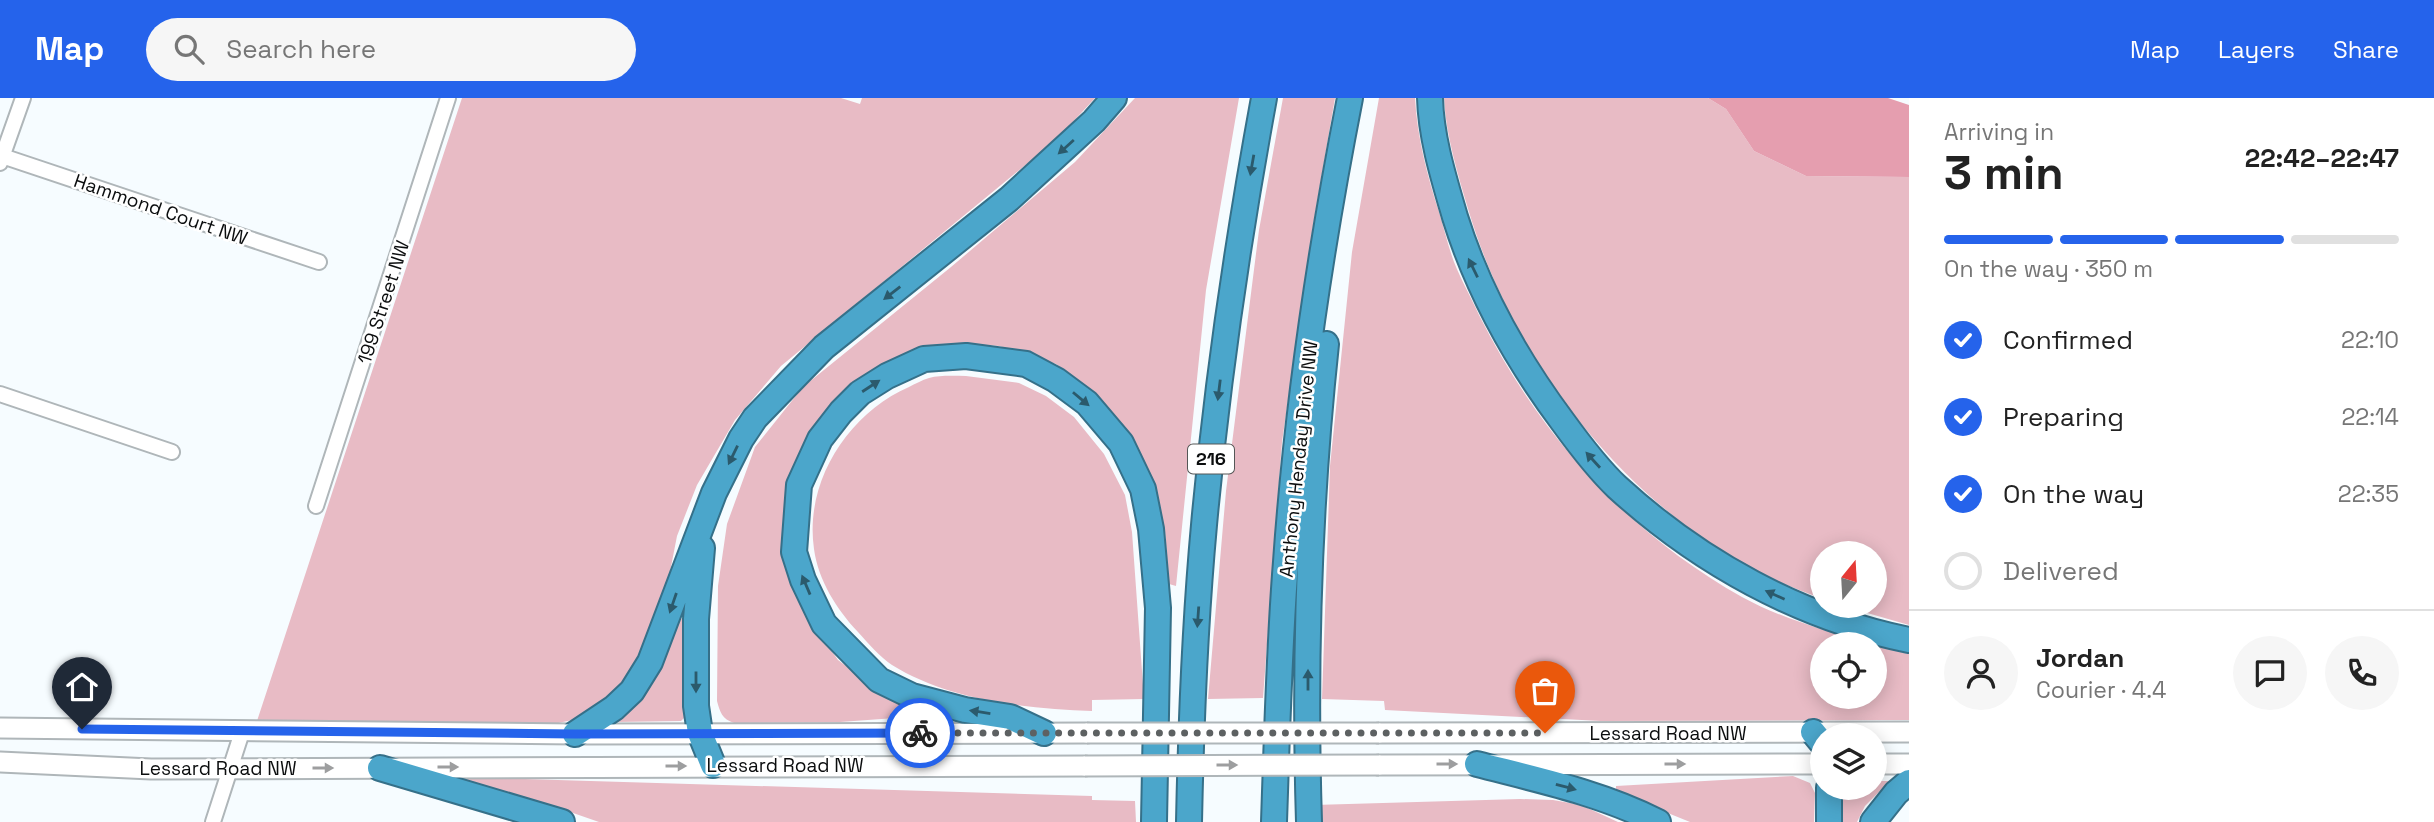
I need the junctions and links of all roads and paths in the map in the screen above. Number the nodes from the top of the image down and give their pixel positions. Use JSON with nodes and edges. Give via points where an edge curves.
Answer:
{"nodes":[{"id":1,"x":23,"y":98,"type":"edge"},
{"id":2,"x":447,"y":98,"type":"edge"},
{"id":3,"x":1114,"y":98,"type":"edge"},
{"id":4,"x":1264,"y":98,"type":"edge"},
{"id":5,"x":1350,"y":98,"type":"edge"},
{"id":6,"x":1430,"y":98,"type":"edge"},
{"id":7,"x":1341,"y":140,"type":"junction"},
{"id":8,"x":1,"y":160,"type":"edge"},
{"id":9,"x":319,"y":262,"type":"dead end"},
{"id":10,"x":0,"y":394,"type":"edge"},
{"id":11,"x":172,"y":453,"type":"dead end"},
{"id":12,"x":714,"y":493,"type":"junction"},
{"id":13,"x":316,"y":506,"type":"dead end"},
{"id":14,"x":1909,"y":640,"type":"edge"},
{"id":15,"x":0,"y":728,"type":"edge"},
{"id":16,"x":242,"y":732,"type":"junction"},
{"id":17,"x":1909,"y":732,"type":"edge"},
{"id":18,"x":700,"y":733,"type":"junction"},
{"id":19,"x":1044,"y":733,"type":"junction"},
{"id":20,"x":1887,"y":733,"type":"edge"},
{"id":21,"x":575,"y":734,"type":"junction"},
{"id":22,"x":1810,"y":738,"type":"edge"},
{"id":23,"x":0,"y":762,"type":"edge"},
{"id":24,"x":1477,"y":764,"type":"junction"},
{"id":25,"x":1810,"y":764,"type":"edge"},
{"id":26,"x":1887,"y":764,"type":"edge"},
{"id":27,"x":1909,"y":764,"type":"edge"},
{"id":28,"x":713,"y":765,"type":"junction"},
{"id":29,"x":231,"y":768,"type":"junction"},
{"id":30,"x":380,"y":768,"type":"junction"},
{"id":31,"x":1909,"y":782,"type":"edge"},
{"id":32,"x":1829,"y":800,"type":"edge"},
{"id":33,"x":213,"y":822,"type":"edge"},
{"id":34,"x":562,"y":822,"type":"edge"},
{"id":35,"x":1154,"y":822,"type":"edge"},
{"id":36,"x":1189,"y":822,"type":"edge"},
{"id":37,"x":1274,"y":822,"type":"edge"},
{"id":38,"x":1309,"y":822,"type":"edge"},
{"id":39,"x":1658,"y":822,"type":"edge"},
{"id":40,"x":1829,"y":822,"type":"edge"},
{"id":41,"x":1873,"y":822,"type":"edge"}],
"edges":[{"from":1,"to":8,"type":"street"},
{"from":2,"to":13,"type":"street","name":"199 Street NW"},
{"from":3,"to":12,"type":"highway","one_way":true,"via":[[1009,199],[824,347],[783,387],[741,439]]},
{"from":4,"to":36,"type":"highway","number":"216","one_way":true,"via":[[1230,305],[1204,525]]},
{"from":5,"to":7,"type":"highway","name":"Anthony Henday Drive NW"},
{"from":14,"to":6,"type":"highway","one_way":true,"via":[[1815,612],[1729,571],[1646,511],[1582,447],[1533,382],[1468,258],[1444,180]]},
{"from":7,"to":37,"type":"highway","name":"Anthony Henday Drive NW","via":[[1293,485]]},
{"from":38,"to":7,"type":"highway","one_way":true,"via":[[1312,498],[1333,284]]},
{"from":8,"to":9,"type":"street","name":"Hammond Court NW"},
{"from":10,"to":11,"type":"street"},
{"from":12,"to":18,"type":"highway","one_way":true,"via":[[705,528],[696,619]]},
{"from":12,"to":21,"type":"highway","one_way":true,"via":[[650,662],[632,691]]},
{"from":15,"to":16,"type":"main road","name":"Lessard Road NW"},
{"from":16,"to":21,"type":"main road","name":"Lessard Road NW"},
{"from":16,"to":29,"type":"street"},
{"from":17,"to":20,"type":"main road","name":"Lessard Road NW"},
{"from":18,"to":19,"type":"main road","name":"Lessard Road NW"},
{"from":18,"to":21,"type":"main road","name":"Lessard Road NW"},
{"from":18,"to":28,"type":"highway"},
{"from":19,"to":22,"type":"main road","name":"Lessard Road NW","bridge":true},
{"from":19,"to":35,"type":"highway","one_way":true,"via":[[1010,717],[912,696],[879,680],[824,624],[794,552],[799,485],[820,439],[860,393],[924,359],[966,356],[1026,364],[1087,403],[1121,443],[1143,489],[1158,608]]},
{"from":23,"to":29,"type":"main road","name":"Lessard Road NW"},
{"from":24,"to":25,"type":"main road","name":"Lessard Road NW","one_way":true},
{"from":28,"to":24,"type":"main road","name":"Lessard Road NW","one_way":true,"bridge":true},
{"from":24,"to":39,"type":"highway","one_way":true,"via":[[1596,795]]},
{"from":26,"to":27,"type":"main road"},
{"from":30,"to":28,"type":"main road","name":"Lessard Road NW","one_way":true},
{"from":29,"to":30,"type":"main road","name":"Lessard Road NW","one_way":true},
{"from":29,"to":33,"type":"street"},
{"from":30,"to":34,"type":"highway"},
{"from":31,"to":41,"type":"highway"},
{"from":32,"to":40,"type":"highway"}]}
